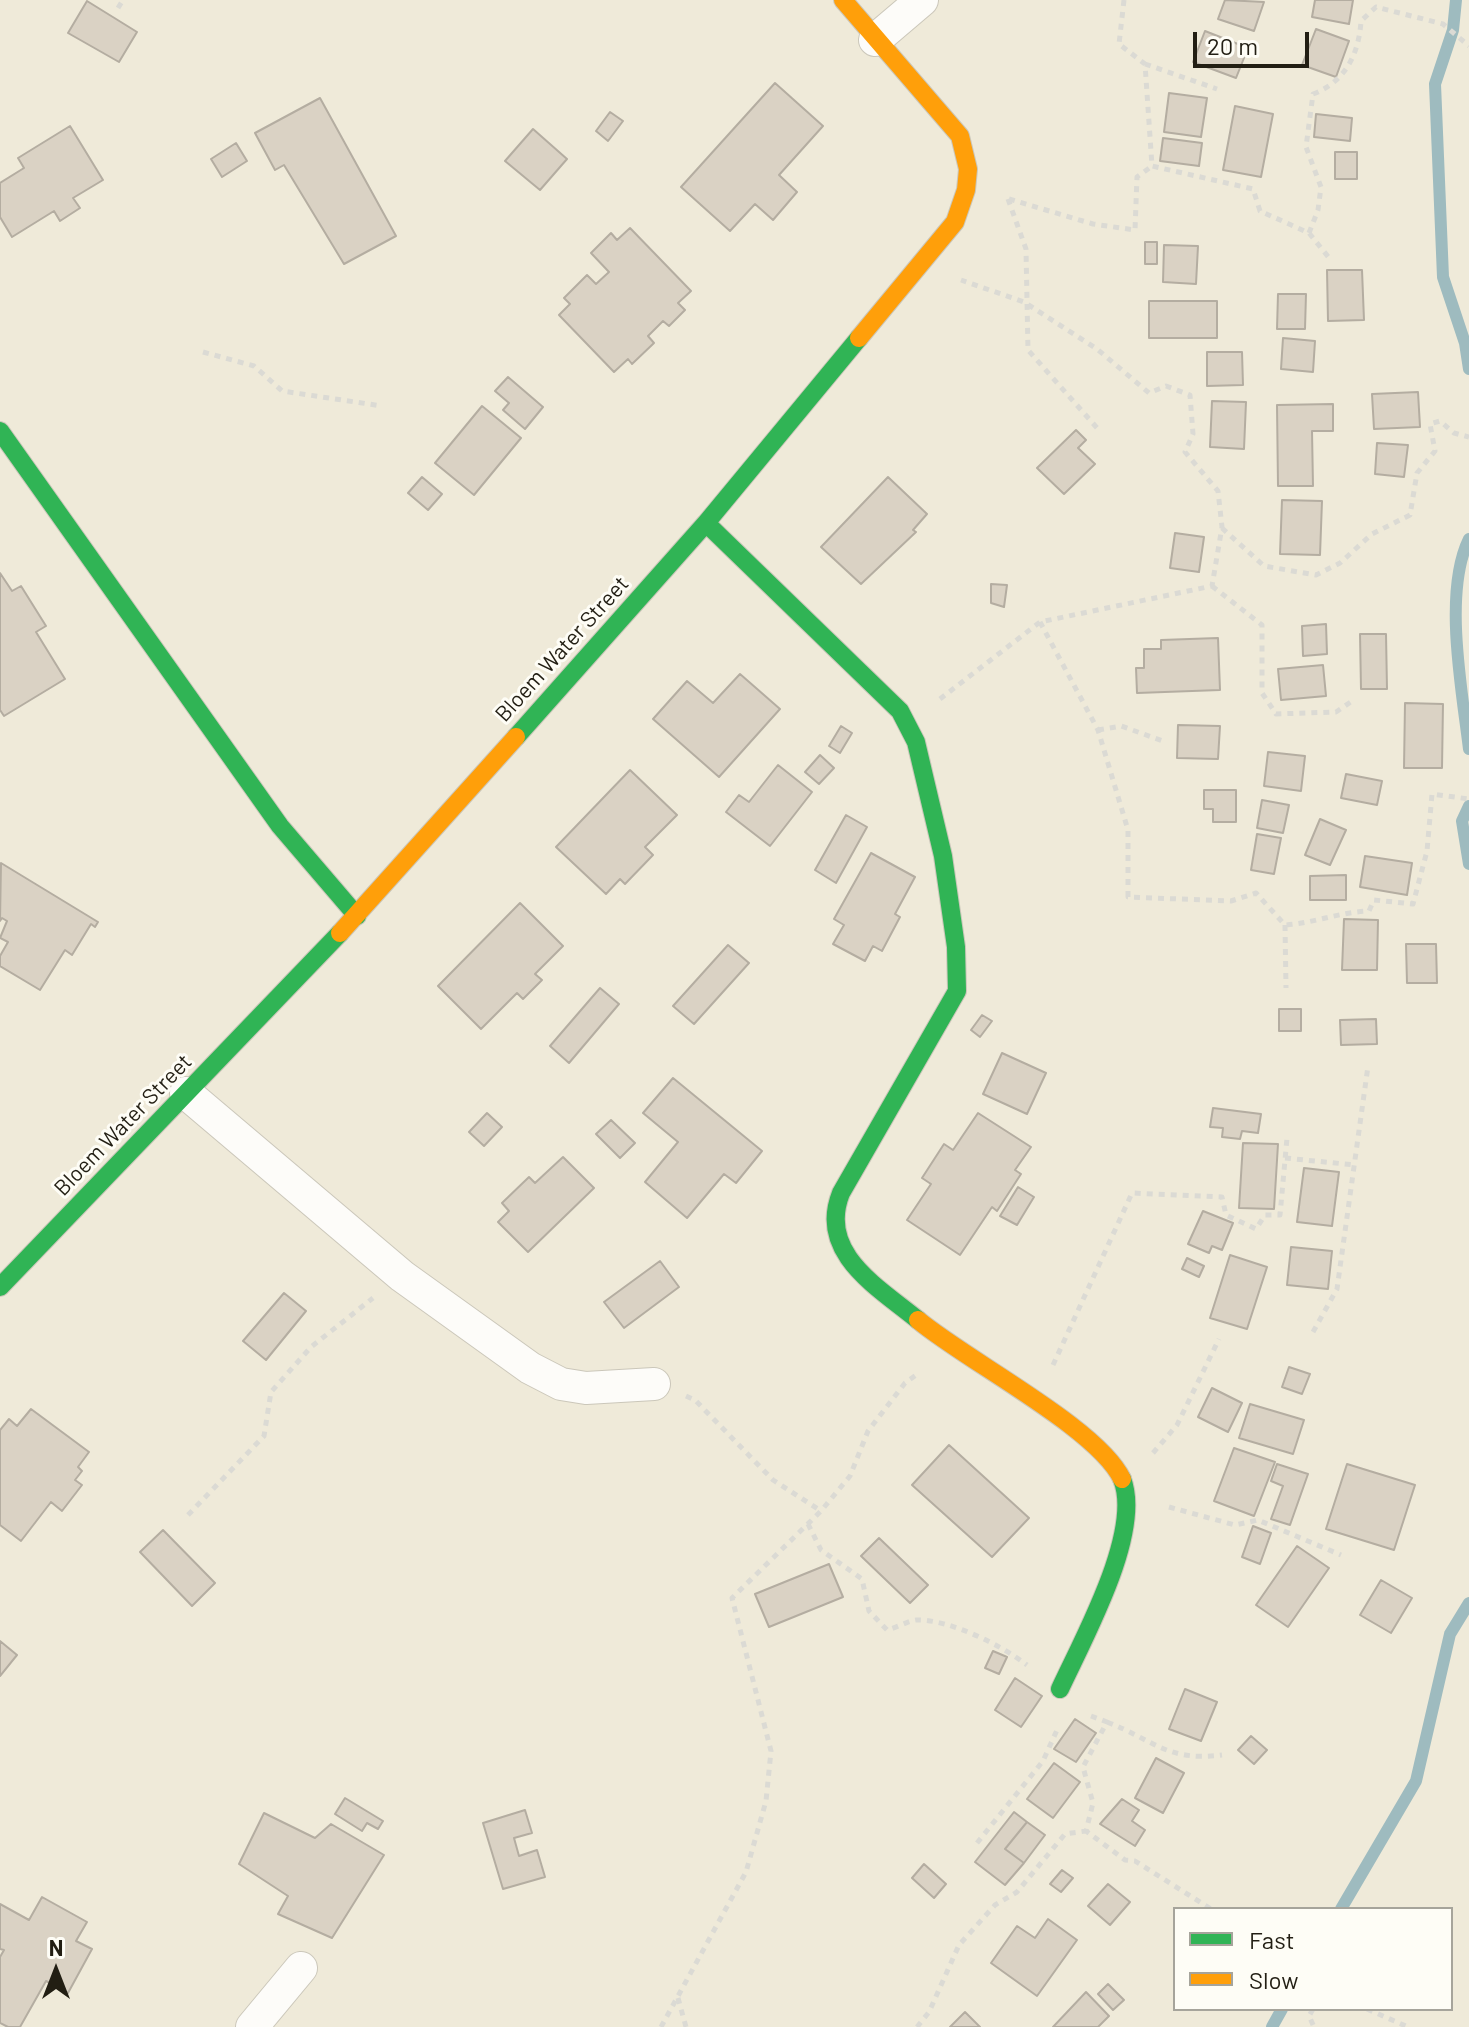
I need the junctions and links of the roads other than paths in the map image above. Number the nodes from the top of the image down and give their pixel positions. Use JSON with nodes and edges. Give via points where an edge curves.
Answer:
{"nodes":[{"id":1,"x":843,"y":0,"type":"edge"},
{"id":2,"x":922,"y":0,"type":"edge"},
{"id":3,"x":875,"y":40,"type":"junction"},
{"id":4,"x":0,"y":431,"type":"edge"},
{"id":5,"x":706,"y":523,"type":"junction"},
{"id":6,"x":357,"y":916,"type":"junction"},
{"id":7,"x":186,"y":1093,"type":"junction"},
{"id":8,"x":0,"y":1287,"type":"edge"},
{"id":9,"x":654,"y":1384,"type":"road end"},
{"id":10,"x":1064,"y":1698,"type":"road end"},
{"id":11,"x":301,"y":1968,"type":"dead end"},
{"id":12,"x":252,"y":2027,"type":"edge"}],
"edges":[{"from":1,"to":3,"type":"street","name":"Bloem Water Street"},
{"from":2,"to":3,"type":"street"},
{"from":3,"to":5,"type":"street","name":"Bloem Water Street","via":[[960,136],[969,158],[969,185],[955,222]]},
{"from":4,"to":6,"type":"street","via":[[280,826]]},
{"from":5,"to":6,"type":"street","name":"Bloem Water Street"},
{"from":5,"to":10,"type":"street","via":[[908,721],[943,856],[957,991],[841,1193],[833,1224],[846,1258],[951,1347],[1036,1402],[1115,1465],[1127,1490],[1095,1611]]},
{"from":6,"to":7,"type":"street","name":"Bloem Water Street"},
{"from":7,"to":8,"type":"street","name":"Bloem Water Street"},
{"from":7,"to":9,"type":"street","via":[[402,1276],[530,1368],[561,1384],[586,1388]]},
{"from":11,"to":12,"type":"street"}]}
